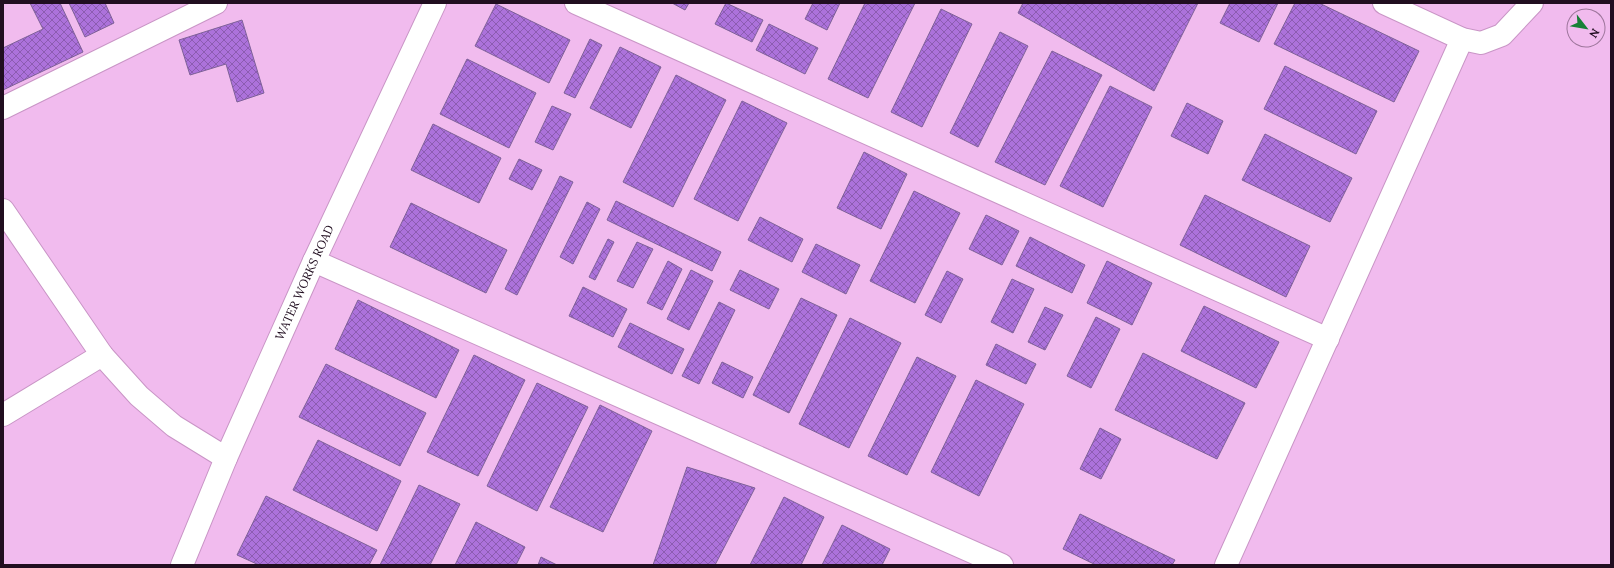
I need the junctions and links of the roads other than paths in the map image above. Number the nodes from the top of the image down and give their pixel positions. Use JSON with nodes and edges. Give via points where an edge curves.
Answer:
{"nodes":[{"id":1,"x":216,"y":3,"type":"edge"},
{"id":2,"x":435,"y":3,"type":"edge"},
{"id":3,"x":576,"y":3,"type":"edge"},
{"id":4,"x":1384,"y":3,"type":"edge"},
{"id":5,"x":1532,"y":3,"type":"edge"},
{"id":6,"x":1462,"y":39,"type":"junction"},
{"id":7,"x":3,"y":108,"type":"edge"},
{"id":8,"x":3,"y":210,"type":"edge"},
{"id":9,"x":314,"y":261,"type":"junction"},
{"id":10,"x":1328,"y":339,"type":"junction"},
{"id":11,"x":102,"y":355,"type":"junction"},
{"id":12,"x":3,"y":415,"type":"edge"},
{"id":13,"x":226,"y":458,"type":"junction"},
{"id":14,"x":186,"y":564,"type":"edge"},
{"id":15,"x":1002,"y":565,"type":"edge"},
{"id":16,"x":1226,"y":565,"type":"edge"}],
"edges":[{"from":1,"to":7,"type":"street"},
{"from":2,"to":9,"type":"street","name":"WATER WORKS ROAD"},
{"from":3,"to":10,"type":"street"},
{"from":4,"to":6,"type":"street"},
{"from":5,"to":6,"type":"street","via":[[1502,35],[1481,43]]},
{"from":6,"to":10,"type":"street"},
{"from":8,"to":11,"type":"street"},
{"from":9,"to":13,"type":"street","name":"WATER WORKS ROAD"},
{"from":9,"to":15,"type":"street"},
{"from":10,"to":16,"type":"street"},
{"from":11,"to":12,"type":"street"},
{"from":11,"to":13,"type":"street","via":[[138,396],[174,426]]},
{"from":13,"to":14,"type":"street","name":"WATER WORKS ROAD"}]}
